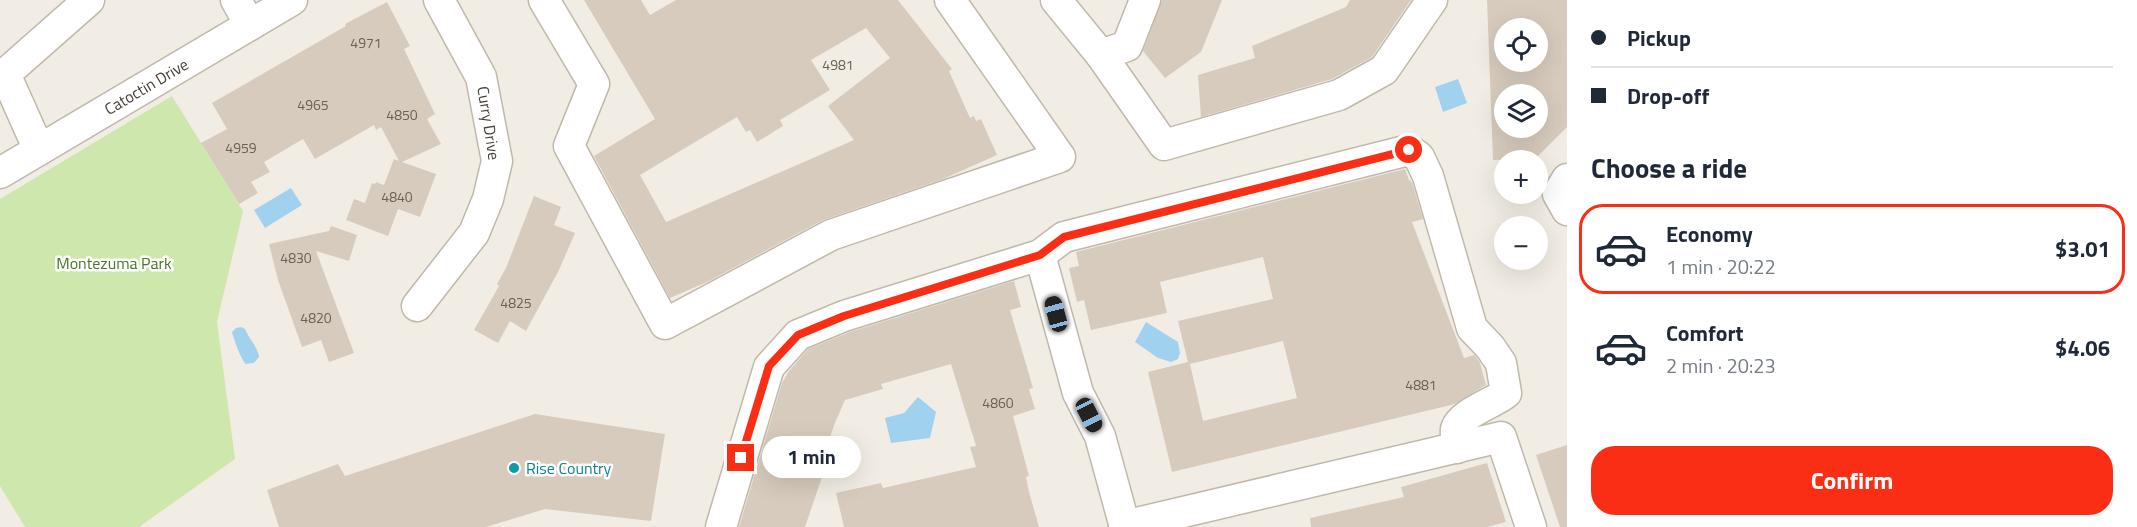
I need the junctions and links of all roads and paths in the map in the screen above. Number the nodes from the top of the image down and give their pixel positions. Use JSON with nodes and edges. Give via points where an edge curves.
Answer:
{"nodes":[{"id":1,"x":89,"y":0,"type":"edge"},
{"id":2,"x":292,"y":0,"type":"edge"},
{"id":3,"x":440,"y":0,"type":"edge"},
{"id":4,"x":544,"y":0,"type":"edge"},
{"id":5,"x":950,"y":0,"type":"edge"},
{"id":6,"x":1056,"y":0,"type":"edge"},
{"id":7,"x":1145,"y":0,"type":"edge"},
{"id":8,"x":1432,"y":0,"type":"edge"},
{"id":9,"x":243,"y":12,"type":"edge"},
{"id":10,"x":1101,"y":55,"type":"junction"},
{"id":11,"x":39,"y":150,"type":"junction"},
{"id":12,"x":0,"y":173,"type":"edge"},
{"id":13,"x":1567,"y":179,"type":"edge"},
{"id":14,"x":1567,"y":210,"type":"edge"},
{"id":15,"x":1040,"y":255,"type":"junction"},
{"id":16,"x":417,"y":306,"type":"dead end"},
{"id":17,"x":1457,"y":448,"type":"junction"},
{"id":18,"x":1125,"y":526,"type":"edge"},
{"id":19,"x":721,"y":527,"type":"edge"},
{"id":20,"x":1531,"y":527,"type":"edge"}],
"edges":[{"from":1,"to":11,"type":"street","via":[[5,74]]},
{"from":2,"to":9,"type":"street","name":"Catoctin Drive"},
{"from":3,"to":16,"type":"street","name":"Curry Drive","via":[[482,77],[497,161],[474,233]]},
{"from":4,"to":5,"type":"street","via":[[594,84],[569,146],[664,324],[831,235],[1060,157]]},
{"from":6,"to":10,"type":"street"},
{"from":7,"to":10,"type":"street","via":[[1127,46]]},
{"from":8,"to":10,"type":"street","via":[[1384,70],[1339,95],[1164,145]]},
{"from":9,"to":11,"type":"street","name":"Catoctin Drive"},
{"from":11,"to":12,"type":"street","name":"Catoctin Drive"},
{"from":13,"to":14,"type":"street","via":[[1558,194]]},
{"from":15,"to":17,"type":"street","via":[[1064,237],[1409,150],[1419,157],[1428,176],[1472,328],[1501,363],[1506,393],[1461,421],[1456,429]]},
{"from":15,"to":18,"type":"street","via":[[1078,393],[1100,436]]},
{"from":15,"to":19,"type":"street","via":[[844,316],[798,335],[769,366]]},
{"from":17,"to":18,"type":"street"},
{"from":17,"to":20,"type":"street","via":[[1502,437]]}]}
